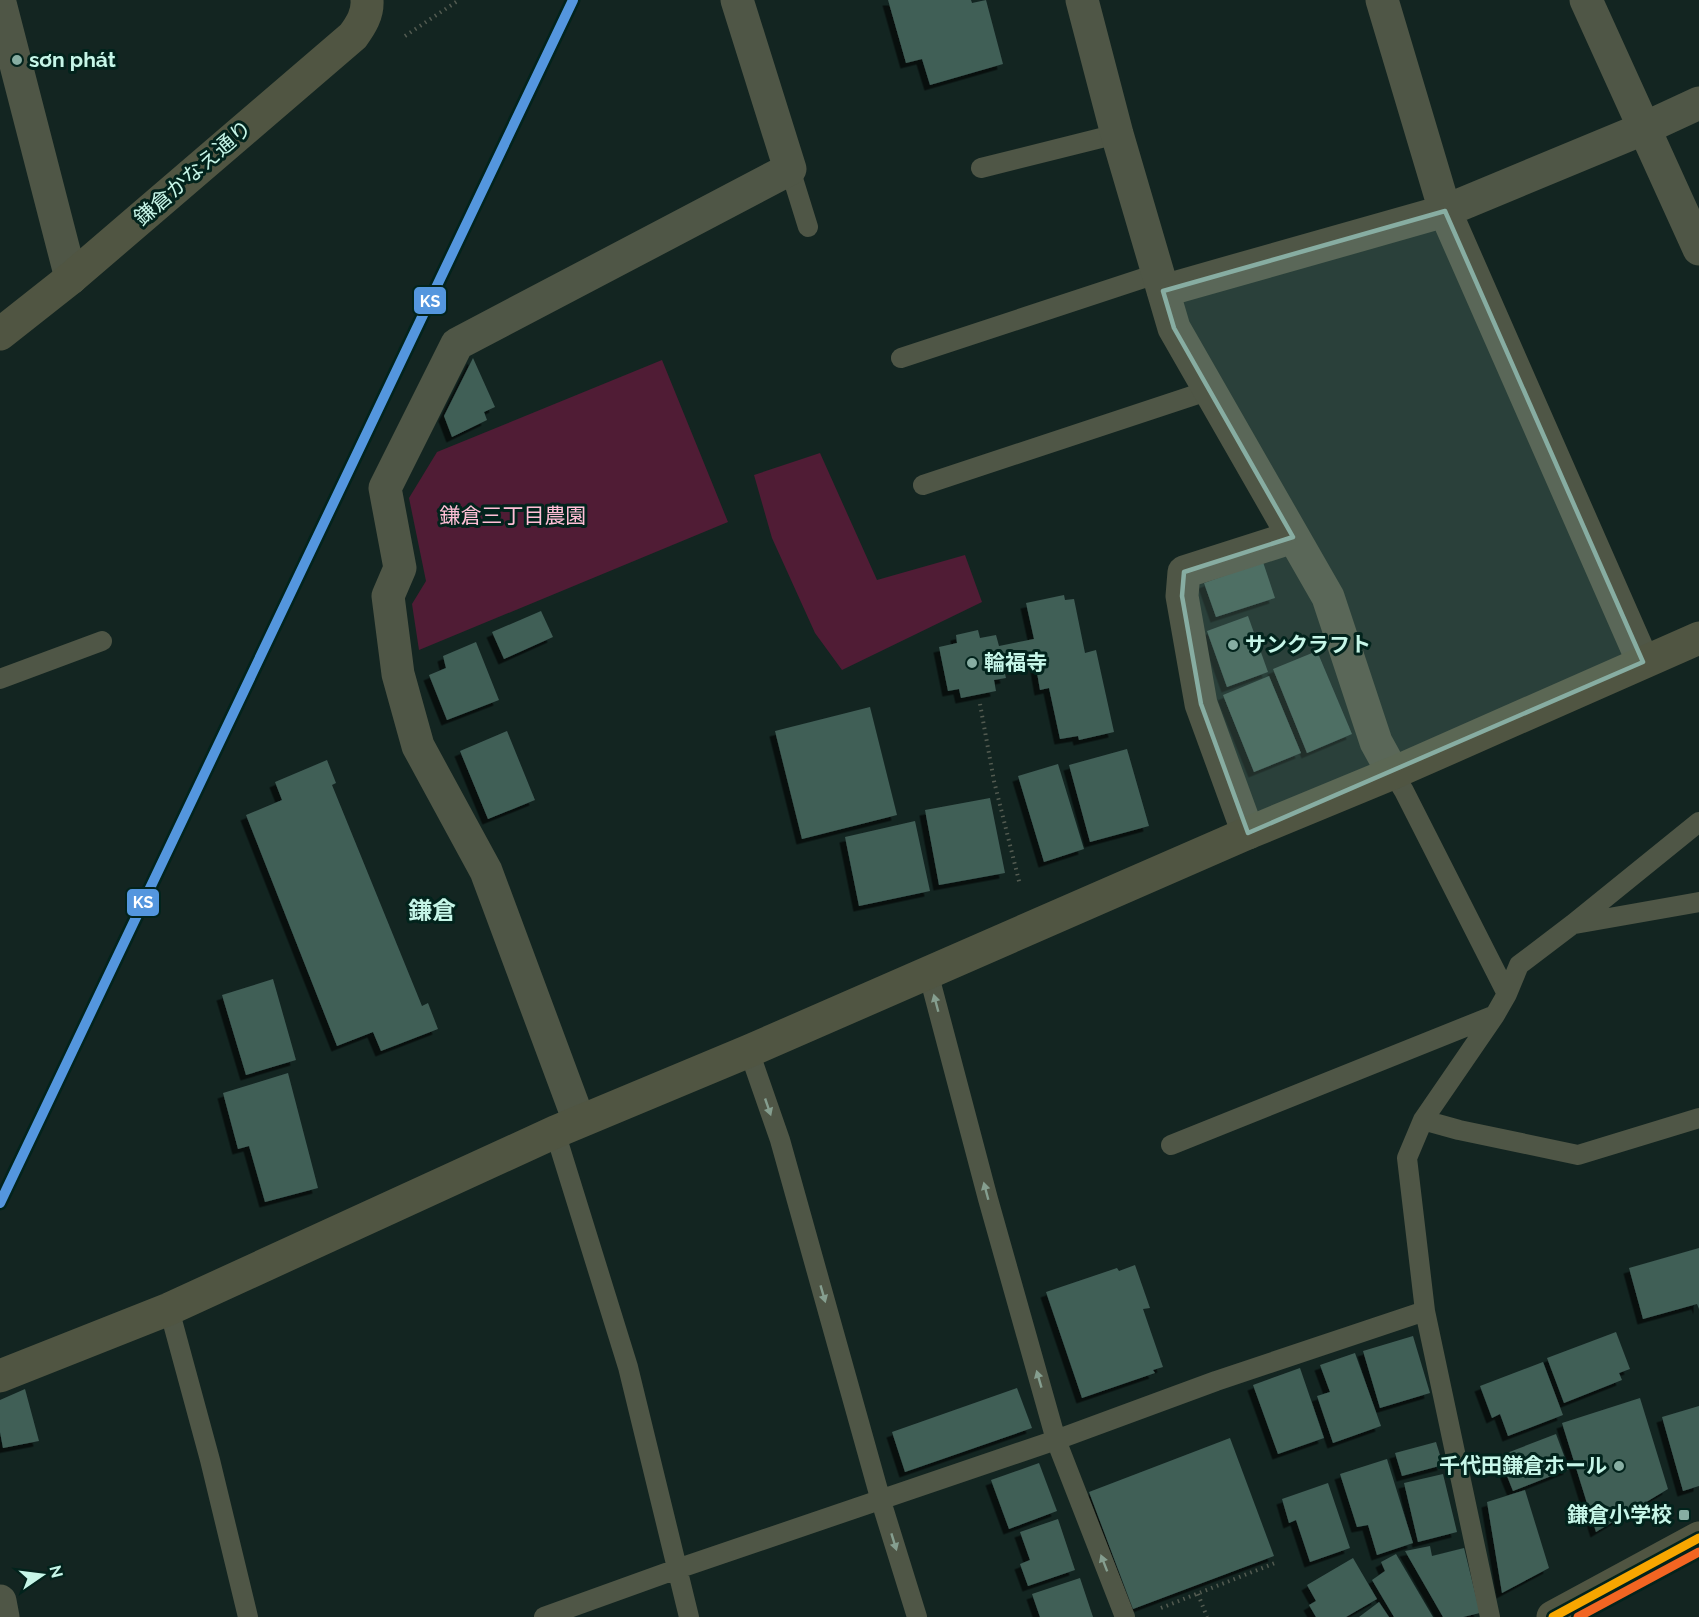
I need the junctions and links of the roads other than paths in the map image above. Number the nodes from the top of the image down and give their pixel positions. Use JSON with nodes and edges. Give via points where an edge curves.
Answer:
{"nodes":[{"id":1,"x":367,"y":0,"type":"edge"},
{"id":2,"x":736,"y":0,"type":"edge"},
{"id":3,"x":1082,"y":0,"type":"edge"},
{"id":4,"x":1382,"y":0,"type":"edge"},
{"id":5,"x":1586,"y":0,"type":"edge"},
{"id":6,"x":0,"y":3,"type":"edge"},
{"id":7,"x":1699,"y":104,"type":"edge"},
{"id":8,"x":1645,"y":128,"type":"junction"},
{"id":9,"x":1117,"y":134,"type":"junction"},
{"id":10,"x":981,"y":168,"type":"dead end"},
{"id":11,"x":789,"y":169,"type":"junction"},
{"id":12,"x":1445,"y":211,"type":"junction"},
{"id":13,"x":808,"y":227,"type":"dead end"},
{"id":14,"x":1699,"y":249,"type":"edge"},
{"id":15,"x":71,"y":278,"type":"junction"},
{"id":16,"x":1161,"y":282,"type":"junction"},
{"id":17,"x":0,"y":334,"type":"edge"},
{"id":18,"x":901,"y":357,"type":"dead end"},
{"id":19,"x":1210,"y":390,"type":"junction"},
{"id":20,"x":923,"y":485,"type":"dead end"},
{"id":21,"x":1293,"y":537,"type":"junction"},
{"id":22,"x":1699,"y":638,"type":"edge"},
{"id":23,"x":102,"y":641,"type":"dead end"},
{"id":24,"x":1643,"y":662,"type":"junction"},
{"id":25,"x":0,"y":678,"type":"edge"},
{"id":26,"x":1393,"y":773,"type":"junction"},
{"id":27,"x":1699,"y":822,"type":"edge"},
{"id":28,"x":1248,"y":832,"type":"junction"},
{"id":29,"x":1699,"y":902,"type":"edge"},
{"id":30,"x":1573,"y":924,"type":"junction"},
{"id":31,"x":928,"y":972,"type":"junction"},
{"id":32,"x":1507,"y":994,"type":"junction"},
{"id":33,"x":1495,"y":1015,"type":"junction"},
{"id":34,"x":749,"y":1051,"type":"junction"},
{"id":35,"x":1699,"y":1118,"type":"edge"},
{"id":36,"x":1423,"y":1120,"type":"junction"},
{"id":37,"x":567,"y":1126,"type":"junction"},
{"id":38,"x":1171,"y":1145,"type":"dead end"},
{"id":39,"x":169,"y":1309,"type":"junction"},
{"id":40,"x":1425,"y":1311,"type":"junction"},
{"id":41,"x":0,"y":1376,"type":"edge"},
{"id":42,"x":1056,"y":1440,"type":"junction"},
{"id":43,"x":882,"y":1501,"type":"junction"},
{"id":44,"x":1699,"y":1538,"type":"edge"},
{"id":45,"x":677,"y":1569,"type":"junction"},
{"id":46,"x":0,"y":1601,"type":"edge"},
{"id":47,"x":1587,"y":1609,"type":"edge"},
{"id":48,"x":3,"y":1617,"type":"edge"},
{"id":49,"x":248,"y":1617,"type":"edge"},
{"id":50,"x":544,"y":1617,"type":"edge"},
{"id":51,"x":689,"y":1617,"type":"edge"},
{"id":52,"x":917,"y":1617,"type":"edge"},
{"id":53,"x":1125,"y":1617,"type":"edge"},
{"id":54,"x":1490,"y":1617,"type":"edge"},
{"id":55,"x":1553,"y":1617,"type":"edge"}],
"edges":[{"from":1,"to":15,"type":"street","name":"鎌倉かなえ通り","via":[[363,22],[353,36]]},
{"from":2,"to":11,"type":"street"},
{"from":3,"to":9,"type":"street"},
{"from":4,"to":12,"type":"street"},
{"from":5,"to":8,"type":"street"},
{"from":6,"to":15,"type":"street"},
{"from":7,"to":8,"type":"street"},
{"from":8,"to":12,"type":"street"},
{"from":8,"to":14,"type":"street"},
{"from":9,"to":10,"type":"lane"},
{"from":9,"to":16,"type":"street"},
{"from":11,"to":13,"type":"lane"},
{"from":11,"to":37,"type":"street","via":[[457,345],[385,488],[400,568],[388,596],[398,674],[418,746],[486,871]]},
{"from":12,"to":16,"type":"street"},
{"from":12,"to":24,"type":"street"},
{"from":15,"to":17,"type":"street","name":"鎌倉かなえ通り"},
{"from":16,"to":18,"type":"lane"},
{"from":16,"to":19,"type":"street","via":[[1174,328]]},
{"from":19,"to":20,"type":"lane"},
{"from":19,"to":21,"type":"street"},
{"from":21,"to":26,"type":"street","via":[[1328,597],[1376,742]]},
{"from":21,"to":28,"type":"street","via":[[1184,572],[1182,596],[1201,704]]},
{"from":22,"to":24,"type":"street"},
{"from":23,"to":25,"type":"lane"},
{"from":24,"to":26,"type":"street"},
{"from":26,"to":28,"type":"street"},
{"from":26,"to":32,"type":"lane"},
{"from":27,"to":30,"type":"lane"},
{"from":28,"to":31,"type":"street"},
{"from":29,"to":30,"type":"lane"},
{"from":30,"to":32,"type":"lane","via":[[1519,966]]},
{"from":31,"to":34,"type":"street"},
{"from":42,"to":31,"type":"lane","one_way":true},
{"from":32,"to":33,"type":"lane"},
{"from":33,"to":36,"type":"lane"},
{"from":33,"to":38,"type":"lane"},
{"from":34,"to":37,"type":"street"},
{"from":34,"to":43,"type":"lane","one_way":true,"via":[[780,1140]]},
{"from":35,"to":36,"type":"lane","via":[[1578,1155]]},
{"from":36,"to":40,"type":"lane","via":[[1407,1158]]},
{"from":37,"to":39,"type":"street"},
{"from":37,"to":45,"type":"lane"},
{"from":39,"to":41,"type":"street"},
{"from":39,"to":49,"type":"lane"},
{"from":40,"to":42,"type":"lane"},
{"from":40,"to":54,"type":"lane"},
{"from":42,"to":43,"type":"lane"},
{"from":53,"to":42,"type":"lane","one_way":true},
{"from":43,"to":45,"type":"lane"},
{"from":43,"to":52,"type":"lane","one_way":true},
{"from":44,"to":47,"type":"street"},
{"from":45,"to":50,"type":"lane"},
{"from":45,"to":51,"type":"lane"},
{"from":46,"to":48,"type":"street"},
{"from":47,"to":55,"type":"street"}]}
